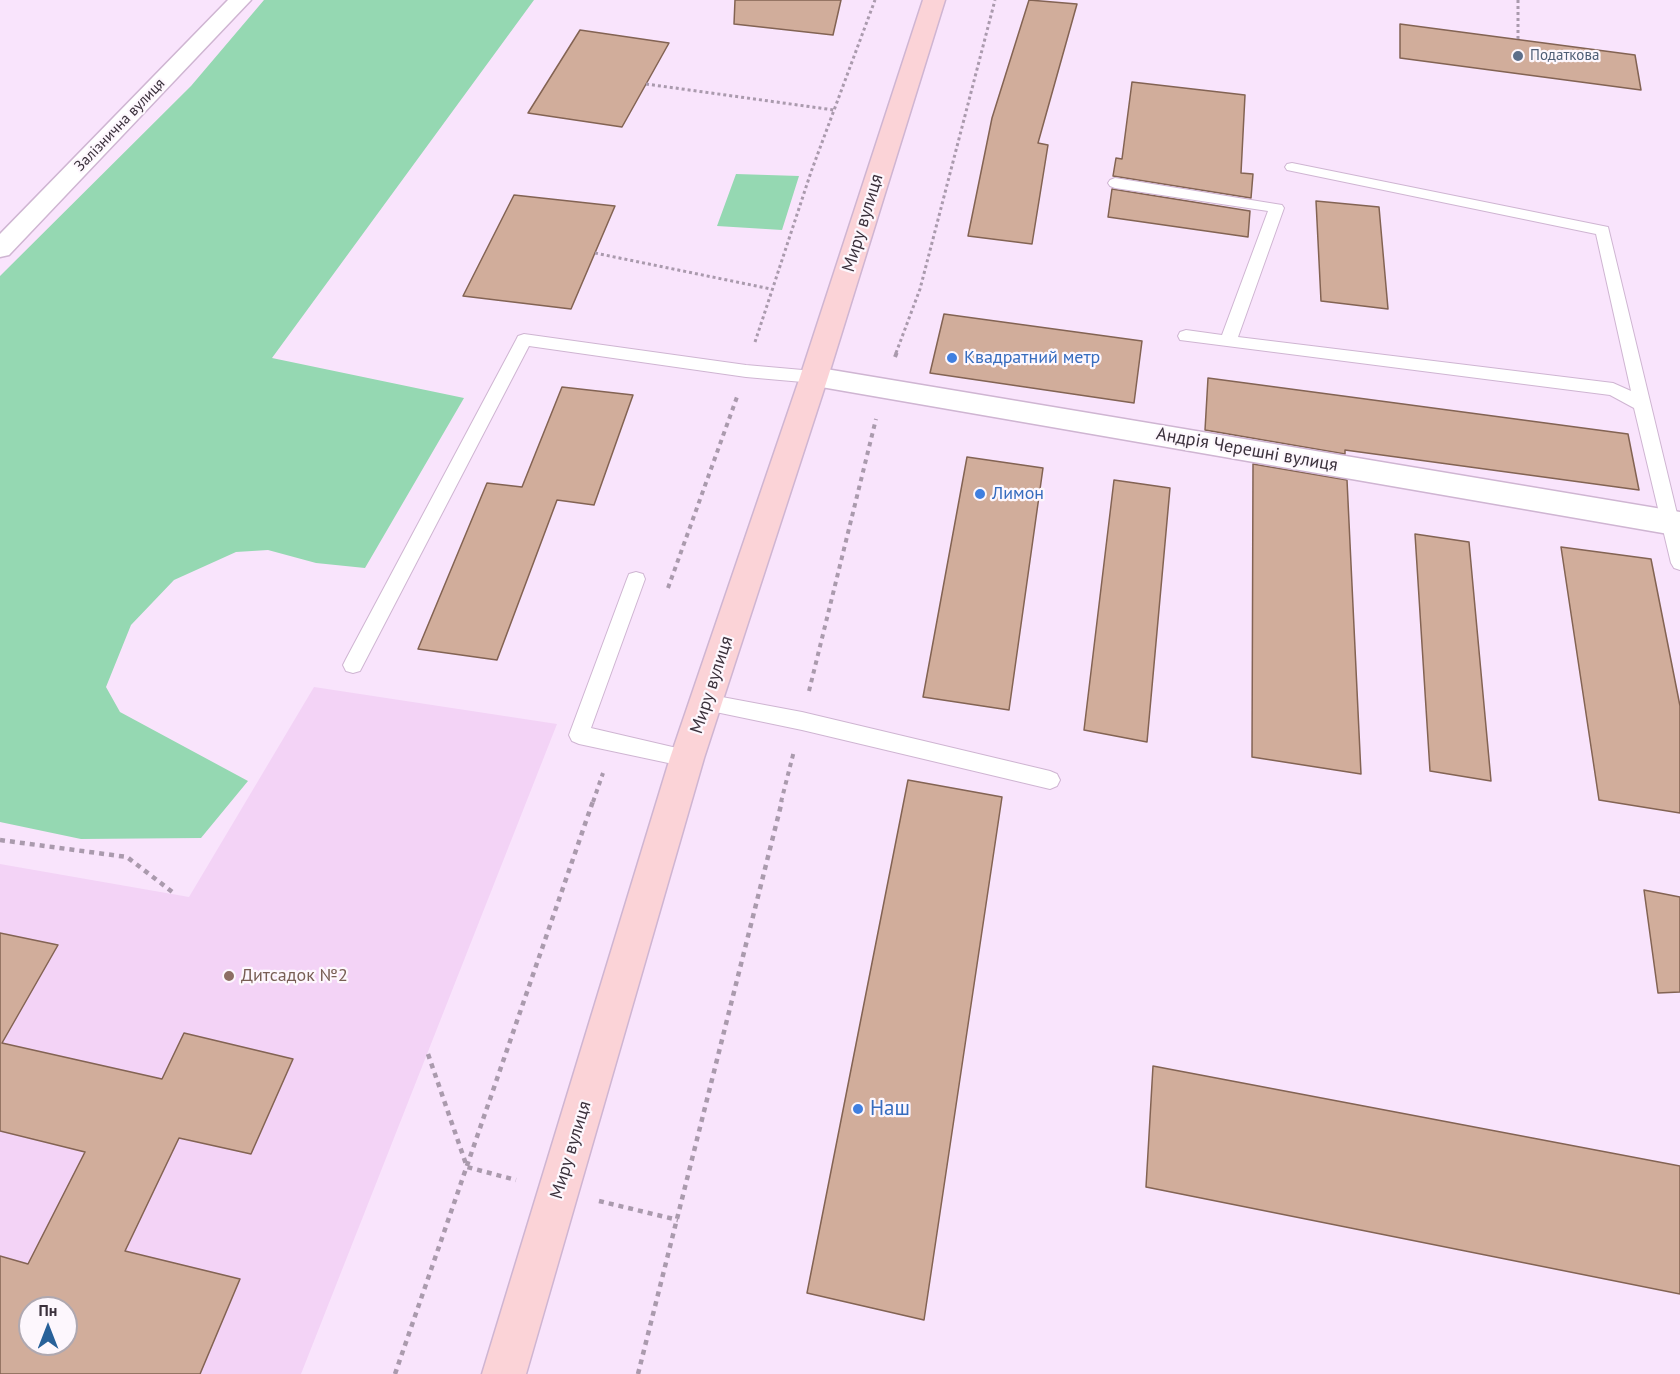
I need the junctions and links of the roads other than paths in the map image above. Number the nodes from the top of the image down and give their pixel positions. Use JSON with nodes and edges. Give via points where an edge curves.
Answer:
{"nodes":[{"id":1,"x":240,"y":0,"type":"edge"},
{"id":2,"x":934,"y":0,"type":"edge"},
{"id":3,"x":1292,"y":167,"type":"dead end"},
{"id":4,"x":1115,"y":183,"type":"dead end"},
{"id":5,"x":0,"y":249,"type":"edge"},
{"id":6,"x":1186,"y":336,"type":"dead end"},
{"id":7,"x":1228,"y":341,"type":"junction"},
{"id":8,"x":814,"y":377,"type":"junction"},
{"id":9,"x":1642,"y":405,"type":"junction"},
{"id":10,"x":1676,"y":524,"type":"edge"},
{"id":11,"x":1680,"y":563,"type":"edge"},
{"id":12,"x":636,"y":579,"type":"dead end"},
{"id":13,"x":353,"y":665,"type":"dead end"},
{"id":14,"x":706,"y":702,"type":"junction"},
{"id":15,"x":687,"y":758,"type":"junction"},
{"id":16,"x":1050,"y":780,"type":"dead end"},
{"id":17,"x":504,"y":1374,"type":"edge"}],
"edges":[{"from":1,"to":5,"type":"street","name":"Залізнична вулиця"},
{"from":2,"to":8,"type":"street","name":"Миру вулиця"},
{"from":3,"to":9,"type":"lane","via":[[1603,230]]},
{"from":4,"to":7,"type":"lane","via":[[1277,208]]},
{"from":6,"to":7,"type":"lane"},
{"from":7,"to":9,"type":"lane","via":[[1613,389]]},
{"from":8,"to":10,"type":"street","name":"Андрія Черешні вулиця"},
{"from":8,"to":13,"type":"lane","via":[[524,340]]},
{"from":8,"to":14,"type":"street","name":"Миру вулиця"},
{"from":9,"to":10,"type":"lane"},
{"from":10,"to":11,"type":"lane"},
{"from":12,"to":15,"type":"lane","via":[[579,735]]},
{"from":14,"to":15,"type":"street","name":"Миру вулиця"},
{"from":14,"to":16,"type":"lane"},
{"from":15,"to":17,"type":"street","name":"Миру вулиця"}]}
